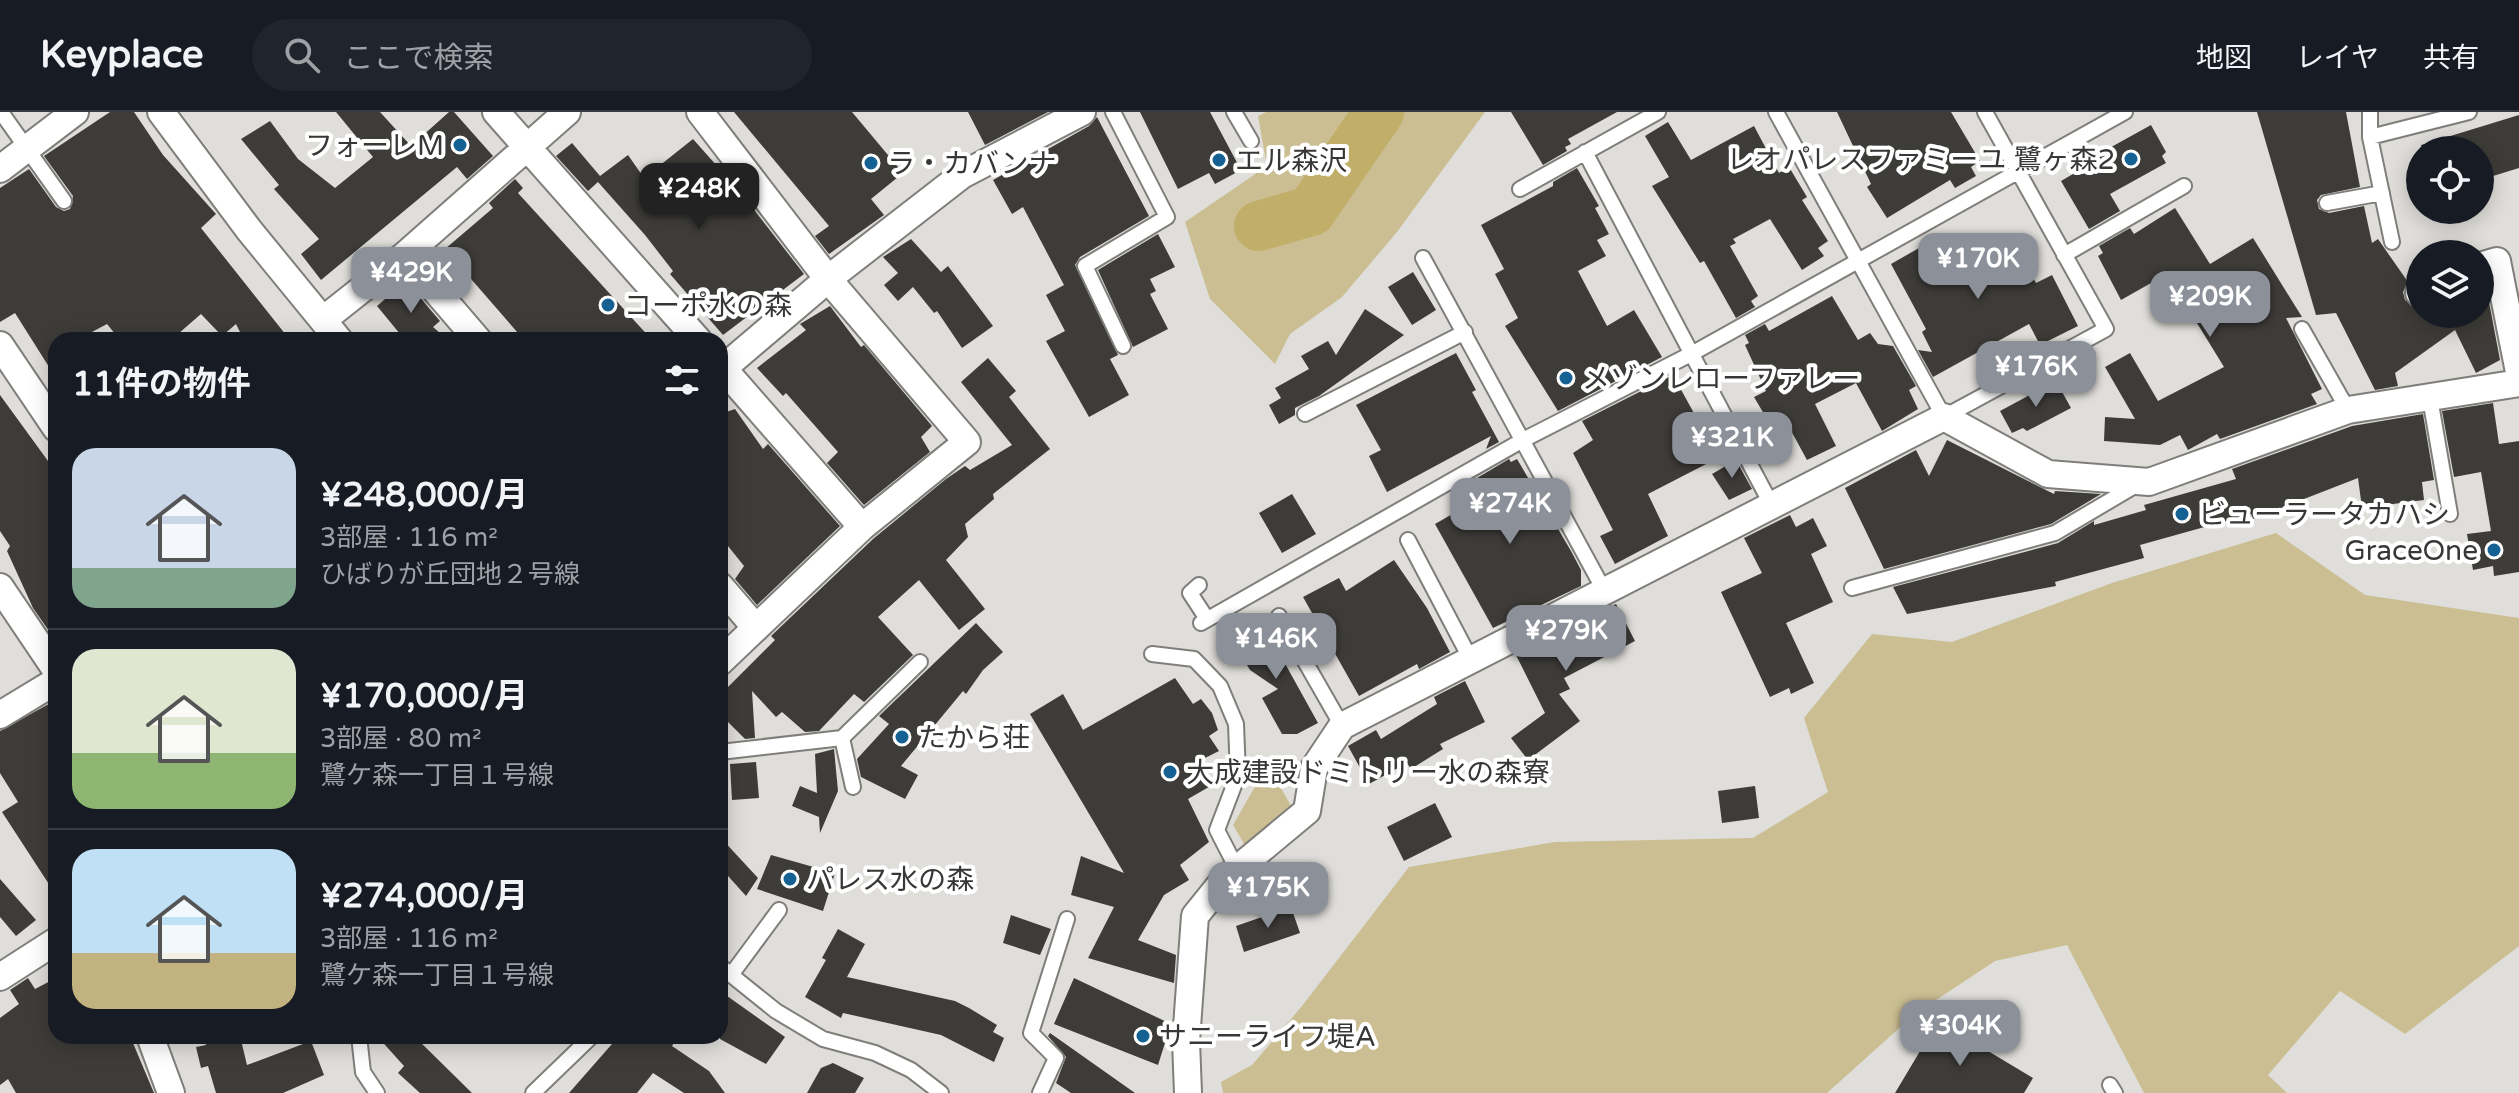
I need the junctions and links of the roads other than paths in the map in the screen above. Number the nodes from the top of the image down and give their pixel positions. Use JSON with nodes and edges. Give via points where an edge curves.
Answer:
{"nodes":[{"id":1,"x":1,"y":112,"type":"edge"},
{"id":2,"x":75,"y":112,"type":"edge"},
{"id":3,"x":161,"y":112,"type":"edge"},
{"id":4,"x":496,"y":112,"type":"edge"},
{"id":5,"x":567,"y":112,"type":"edge"},
{"id":6,"x":700,"y":112,"type":"edge"},
{"id":7,"x":1082,"y":112,"type":"edge"},
{"id":8,"x":1113,"y":112,"type":"edge"},
{"id":9,"x":1234,"y":112,"type":"edge"},
{"id":10,"x":1658,"y":112,"type":"edge"},
{"id":11,"x":1776,"y":112,"type":"edge"},
{"id":12,"x":1985,"y":112,"type":"edge"},
{"id":13,"x":2125,"y":112,"type":"edge"},
{"id":14,"x":2370,"y":112,"type":"edge"},
{"id":15,"x":2469,"y":112,"type":"edge"},
{"id":16,"x":2370,"y":137,"type":"junction"},
{"id":17,"x":1251,"y":141,"type":"dead end"},
{"id":18,"x":527,"y":146,"type":"junction"},
{"id":19,"x":27,"y":149,"type":"junction"},
{"id":20,"x":1585,"y":152,"type":"junction"},
{"id":21,"x":0,"y":169,"type":"edge"},
{"id":22,"x":2018,"y":172,"type":"junction"},
{"id":23,"x":2184,"y":186,"type":"dead end"},
{"id":24,"x":1520,"y":189,"type":"dead end"},
{"id":25,"x":2382,"y":193,"type":"junction"},
{"id":26,"x":64,"y":201,"type":"dead end"},
{"id":27,"x":2327,"y":203,"type":"dead end"},
{"id":28,"x":2392,"y":242,"type":"dead end"},
{"id":29,"x":405,"y":255,"type":"junction"},
{"id":30,"x":2064,"y":255,"type":"junction"},
{"id":31,"x":1423,"y":258,"type":"dead end"},
{"id":32,"x":1858,"y":259,"type":"junction"},
{"id":33,"x":2494,"y":262,"type":"edge"},
{"id":34,"x":828,"y":279,"type":"junction"},
{"id":35,"x":2302,"y":329,"type":"dead end"},
{"id":36,"x":331,"y":330,"type":"edge"},
{"id":37,"x":471,"y":332,"type":"edge"},
{"id":38,"x":691,"y":332,"type":"edge"},
{"id":39,"x":1465,"y":332,"type":"junction"},
{"id":40,"x":0,"y":345,"type":"edge"},
{"id":41,"x":1123,"y":346,"type":"dead end"},
{"id":42,"x":1693,"y":353,"type":"junction"},
{"id":43,"x":728,"y":362,"type":"edge"},
{"id":44,"x":2519,"y":372,"type":"edge"},
{"id":45,"x":728,"y":376,"type":"edge"},
{"id":46,"x":2519,"y":383,"type":"edge"},
{"id":47,"x":2430,"y":398,"type":"junction"},
{"id":48,"x":2348,"y":410,"type":"junction"},
{"id":49,"x":1305,"y":414,"type":"dead end"},
{"id":50,"x":48,"y":416,"type":"edge"},
{"id":51,"x":1944,"y":417,"type":"junction"},
{"id":52,"x":1523,"y":440,"type":"junction"},
{"id":53,"x":2142,"y":482,"type":"junction"},
{"id":54,"x":1771,"y":504,"type":"junction"},
{"id":55,"x":2450,"y":514,"type":"dead end"},
{"id":56,"x":862,"y":527,"type":"junction"},
{"id":57,"x":1408,"y":540,"type":"dead end"},
{"id":58,"x":1199,"y":585,"type":"dead end"},
{"id":59,"x":0,"y":587,"type":"edge"},
{"id":60,"x":1852,"y":588,"type":"dead end"},
{"id":61,"x":1605,"y":592,"type":"junction"},
{"id":62,"x":728,"y":595,"type":"edge"},
{"id":63,"x":1279,"y":616,"type":"dead end"},
{"id":64,"x":756,"y":628,"type":"junction"},
{"id":65,"x":728,"y":654,"type":"edge"},
{"id":66,"x":1152,"y":654,"type":"dead end"},
{"id":67,"x":48,"y":658,"type":"edge"},
{"id":68,"x":1470,"y":658,"type":"junction"},
{"id":69,"x":920,"y":662,"type":"dead end"},
{"id":70,"x":48,"y":686,"type":"edge"},
{"id":71,"x":0,"y":715,"type":"edge"},
{"id":72,"x":1342,"y":726,"type":"junction"},
{"id":73,"x":842,"y":738,"type":"junction"},
{"id":74,"x":728,"y":751,"type":"edge"},
{"id":75,"x":853,"y":787,"type":"dead end"},
{"id":76,"x":1237,"y":869,"type":"junction"},
{"id":77,"x":779,"y":910,"type":"dead end"},
{"id":78,"x":1067,"y":919,"type":"dead end"},
{"id":79,"x":48,"y":946,"type":"edge"},
{"id":80,"x":728,"y":969,"type":"edge"},
{"id":81,"x":728,"y":973,"type":"edge"},
{"id":82,"x":0,"y":977,"type":"edge"},
{"id":83,"x":153,"y":1044,"type":"edge"},
{"id":84,"x":360,"y":1044,"type":"edge"},
{"id":85,"x":584,"y":1044,"type":"edge"},
{"id":86,"x":171,"y":1093,"type":"edge"},
{"id":87,"x":377,"y":1093,"type":"edge"},
{"id":88,"x":533,"y":1093,"type":"edge"},
{"id":89,"x":941,"y":1093,"type":"edge"},
{"id":90,"x":1040,"y":1093,"type":"edge"},
{"id":91,"x":1188,"y":1093,"type":"edge"}],
"edges":[{"from":1,"to":19,"type":"lane"},
{"from":2,"to":19,"type":"street"},
{"from":3,"to":36,"type":"street"},
{"from":4,"to":18,"type":"street"},
{"from":5,"to":18,"type":"street"},
{"from":6,"to":34,"type":"street"},
{"from":7,"to":34,"type":"street","via":[[962,175]]},
{"from":8,"to":41,"type":"lane","via":[[1167,217],[1085,266]]},
{"from":9,"to":17,"type":"lane"},
{"from":10,"to":20,"type":"lane"},
{"from":11,"to":32,"type":"lane"},
{"from":12,"to":22,"type":"lane"},
{"from":13,"to":22,"type":"lane"},
{"from":14,"to":16,"type":"lane"},
{"from":15,"to":16,"type":"lane"},
{"from":16,"to":25,"type":"lane"},
{"from":18,"to":29,"type":"street"},
{"from":18,"to":38,"type":"street"},
{"from":19,"to":21,"type":"street"},
{"from":19,"to":26,"type":"lane"},
{"from":20,"to":24,"type":"lane"},
{"from":20,"to":42,"type":"lane"},
{"from":22,"to":30,"type":"lane"},
{"from":22,"to":32,"type":"lane"},
{"from":23,"to":30,"type":"lane"},
{"from":25,"to":27,"type":"lane"},
{"from":25,"to":28,"type":"lane"},
{"from":29,"to":36,"type":"street"},
{"from":29,"to":37,"type":"street"},
{"from":30,"to":51,"type":"lane","via":[[2106,329]]},
{"from":31,"to":39,"type":"lane"},
{"from":32,"to":42,"type":"lane"},
{"from":32,"to":51,"type":"lane"},
{"from":33,"to":44,"type":"street"},
{"from":34,"to":43,"type":"street"},
{"from":34,"to":56,"type":"street","via":[[967,442]]},
{"from":35,"to":48,"type":"lane"},
{"from":39,"to":49,"type":"lane"},
{"from":39,"to":52,"type":"lane"},
{"from":40,"to":50,"type":"street"},
{"from":42,"to":52,"type":"lane"},
{"from":42,"to":54,"type":"lane"},
{"from":45,"to":56,"type":"street"},
{"from":46,"to":47,"type":"street"},
{"from":47,"to":48,"type":"street"},
{"from":47,"to":55,"type":"lane"},
{"from":48,"to":53,"type":"street"},
{"from":51,"to":53,"type":"street","via":[[2048,474]]},
{"from":51,"to":54,"type":"street"},
{"from":52,"to":58,"type":"lane","via":[[1204,621],[1190,593]]},
{"from":52,"to":61,"type":"lane"},
{"from":53,"to":60,"type":"lane","via":[[2055,533]]},
{"from":54,"to":61,"type":"street"},
{"from":56,"to":64,"type":"street"},
{"from":57,"to":68,"type":"lane"},
{"from":59,"to":67,"type":"street"},
{"from":61,"to":68,"type":"street"},
{"from":62,"to":64,"type":"street"},
{"from":63,"to":72,"type":"lane"},
{"from":64,"to":65,"type":"street"},
{"from":66,"to":76,"type":"lane","via":[[1194,659],[1220,686],[1236,724],[1238,775],[1217,830]]},
{"from":68,"to":72,"type":"street"},
{"from":69,"to":73,"type":"lane"},
{"from":70,"to":71,"type":"street"},
{"from":72,"to":76,"type":"street","via":[[1314,768],[1307,811]]},
{"from":73,"to":74,"type":"lane"},
{"from":73,"to":75,"type":"lane"},
{"from":76,"to":91,"type":"street","via":[[1195,916],[1186,1041]]},
{"from":77,"to":80,"type":"lane"},
{"from":78,"to":90,"type":"lane","via":[[1031,1033],[1056,1058]]},
{"from":79,"to":82,"type":"street"},
{"from":81,"to":89,"type":"lane","via":[[823,1039],[875,1053],[911,1070]]},
{"from":83,"to":86,"type":"street"},
{"from":84,"to":87,"type":"lane","via":[[363,1072]]},
{"from":85,"to":88,"type":"lane"}]}
